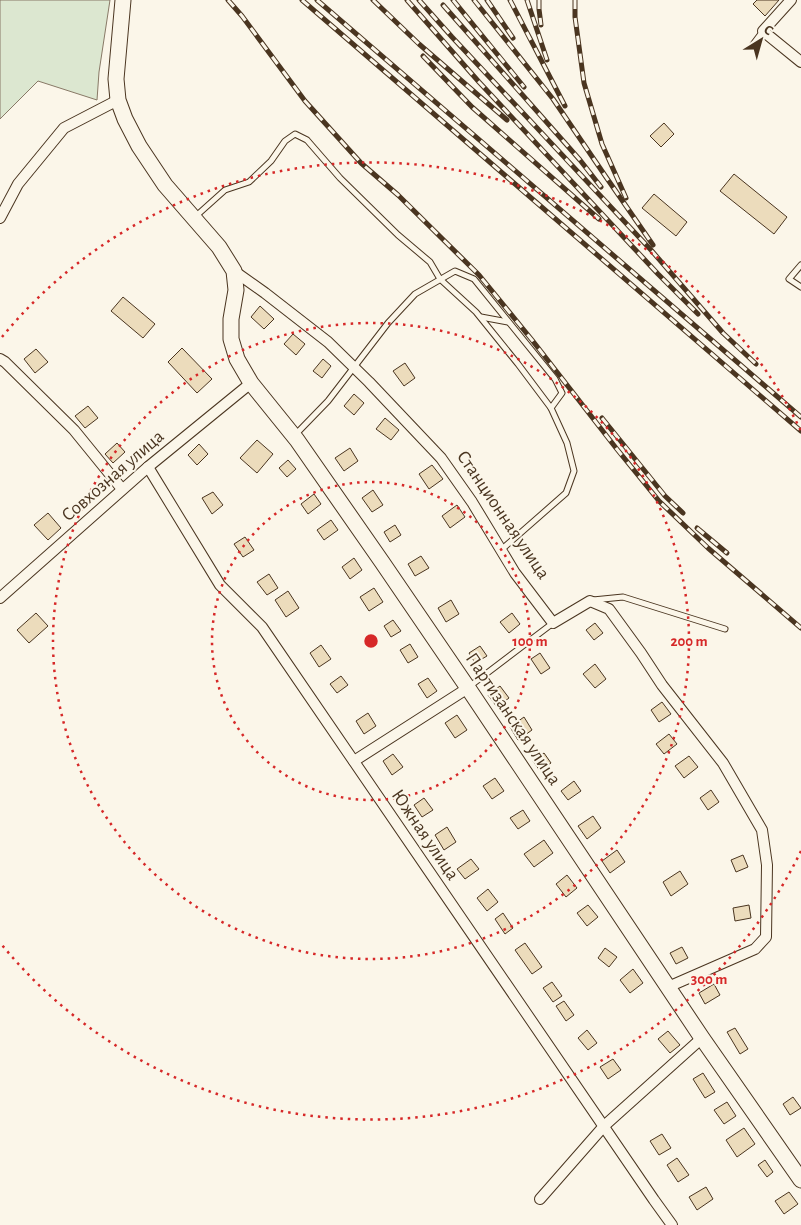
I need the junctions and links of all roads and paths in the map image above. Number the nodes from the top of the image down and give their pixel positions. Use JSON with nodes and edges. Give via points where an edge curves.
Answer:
{"nodes":[{"id":1,"x":123,"y":0,"type":"edge"},
{"id":2,"x":791,"y":0,"type":"edge"},
{"id":3,"x":763,"y":31,"type":"junction"},
{"id":4,"x":750,"y":47,"type":"dead end"},
{"id":5,"x":801,"y":62,"type":"edge"},
{"id":6,"x":118,"y":100,"type":"junction"},
{"id":7,"x":0,"y":218,"type":"edge"},
{"id":8,"x":194,"y":219,"type":"junction"},
{"id":9,"x":801,"y":264,"type":"edge"},
{"id":10,"x":234,"y":271,"type":"junction"},
{"id":11,"x":440,"y":279,"type":"junction"},
{"id":12,"x":801,"y":287,"type":"edge"},
{"id":13,"x":480,"y":317,"type":"junction"},
{"id":14,"x":508,"y":322,"type":"junction"},
{"id":15,"x":0,"y":359,"type":"edge"},
{"id":16,"x":355,"y":368,"type":"junction"},
{"id":17,"x":251,"y":383,"type":"junction"},
{"id":18,"x":551,"y":408,"type":"junction"},
{"id":19,"x":294,"y":437,"type":"junction"},
{"id":20,"x":148,"y":467,"type":"junction"},
{"id":21,"x":122,"y":489,"type":"junction"},
{"id":22,"x":501,"y":550,"type":"junction"},
{"id":23,"x":0,"y":598,"type":"edge"},
{"id":24,"x":590,"y":601,"type":"junction"},
{"id":25,"x":553,"y":623,"type":"junction"},
{"id":26,"x":725,"y":629,"type":"dead end"},
{"id":27,"x":468,"y":688,"type":"junction"},
{"id":28,"x":354,"y":761,"type":"junction"},
{"id":29,"x":668,"y":987,"type":"junction"},
{"id":30,"x":702,"y":1038,"type":"junction"},
{"id":31,"x":604,"y":1126,"type":"junction"},
{"id":32,"x":801,"y":1180,"type":"edge"},
{"id":33,"x":540,"y":1199,"type":"dead end"},
{"id":34,"x":672,"y":1225,"type":"edge"}],
"edges":[{"from":1,"to":6,"type":"main road","name":"Станционная улица","via":[[116,79]]},
{"from":2,"to":3,"type":"street"},
{"from":3,"to":4,"type":"lane"},
{"from":3,"to":5,"type":"street"},
{"from":6,"to":7,"type":"street","via":[[64,128],[18,184]]},
{"from":6,"to":8,"type":"main road","name":"Станционная улица","via":[[139,146],[165,186]]},
{"from":8,"to":10,"type":"main road","name":"Станционная улица","via":[[219,247]]},
{"from":8,"to":11,"type":"lane","via":[[225,190],[249,182],[295,134],[307,140],[340,178],[430,262]]},
{"from":9,"to":12,"type":"lane","via":[[789,279]]},
{"from":10,"to":16,"type":"street","name":"Станционная улица","via":[[328,342]]},
{"from":10,"to":17,"type":"main road","name":"Партизанская улица","via":[[236,290],[231,339]]},
{"from":11,"to":13,"type":"lane"},
{"from":11,"to":14,"type":"lane","via":[[455,271],[474,279]]},
{"from":11,"to":16,"type":"lane","via":[[415,294],[388,323]]},
{"from":13,"to":14,"type":"lane"},
{"from":13,"to":18,"type":"lane"},
{"from":14,"to":18,"type":"lane","via":[[555,378],[562,393]]},
{"from":15,"to":21,"type":"street","via":[[74,430]]},
{"from":16,"to":19,"type":"lane"},
{"from":16,"to":22,"type":"street","name":"Станционная улица","via":[[441,458]]},
{"from":17,"to":19,"type":"main road","name":"Партизанская улица"},
{"from":17,"to":20,"type":"street","name":"Совхозная улица"},
{"from":18,"to":22,"type":"lane","via":[[567,443],[574,471],[566,493]]},
{"from":19,"to":27,"type":"main road","name":"Партизанская улица"},
{"from":20,"to":21,"type":"street","name":"Совхозная улица"},
{"from":20,"to":28,"type":"street","name":"Южная улица","via":[[220,585],[262,626]]},
{"from":21,"to":23,"type":"street","name":"Совхозная улица"},
{"from":22,"to":25,"type":"street","name":"Станционная улица"},
{"from":24,"to":25,"type":"street"},
{"from":24,"to":26,"type":"lane","via":[[623,597]]},
{"from":24,"to":29,"type":"street","via":[[609,609],[662,685],[723,763],[762,830],[767,865],[766,937],[755,949]]},
{"from":25,"to":27,"type":"lane"},
{"from":27,"to":28,"type":"street"},
{"from":27,"to":29,"type":"main road","name":"Партизанская улица"},
{"from":28,"to":31,"type":"street","name":"Южная улица"},
{"from":29,"to":30,"type":"main road","name":"Партизанская улица"},
{"from":30,"to":31,"type":"street"},
{"from":30,"to":32,"type":"main road","name":"Партизанская улица"},
{"from":31,"to":33,"type":"street"},
{"from":31,"to":34,"type":"street","name":"Южная улица"}]}
